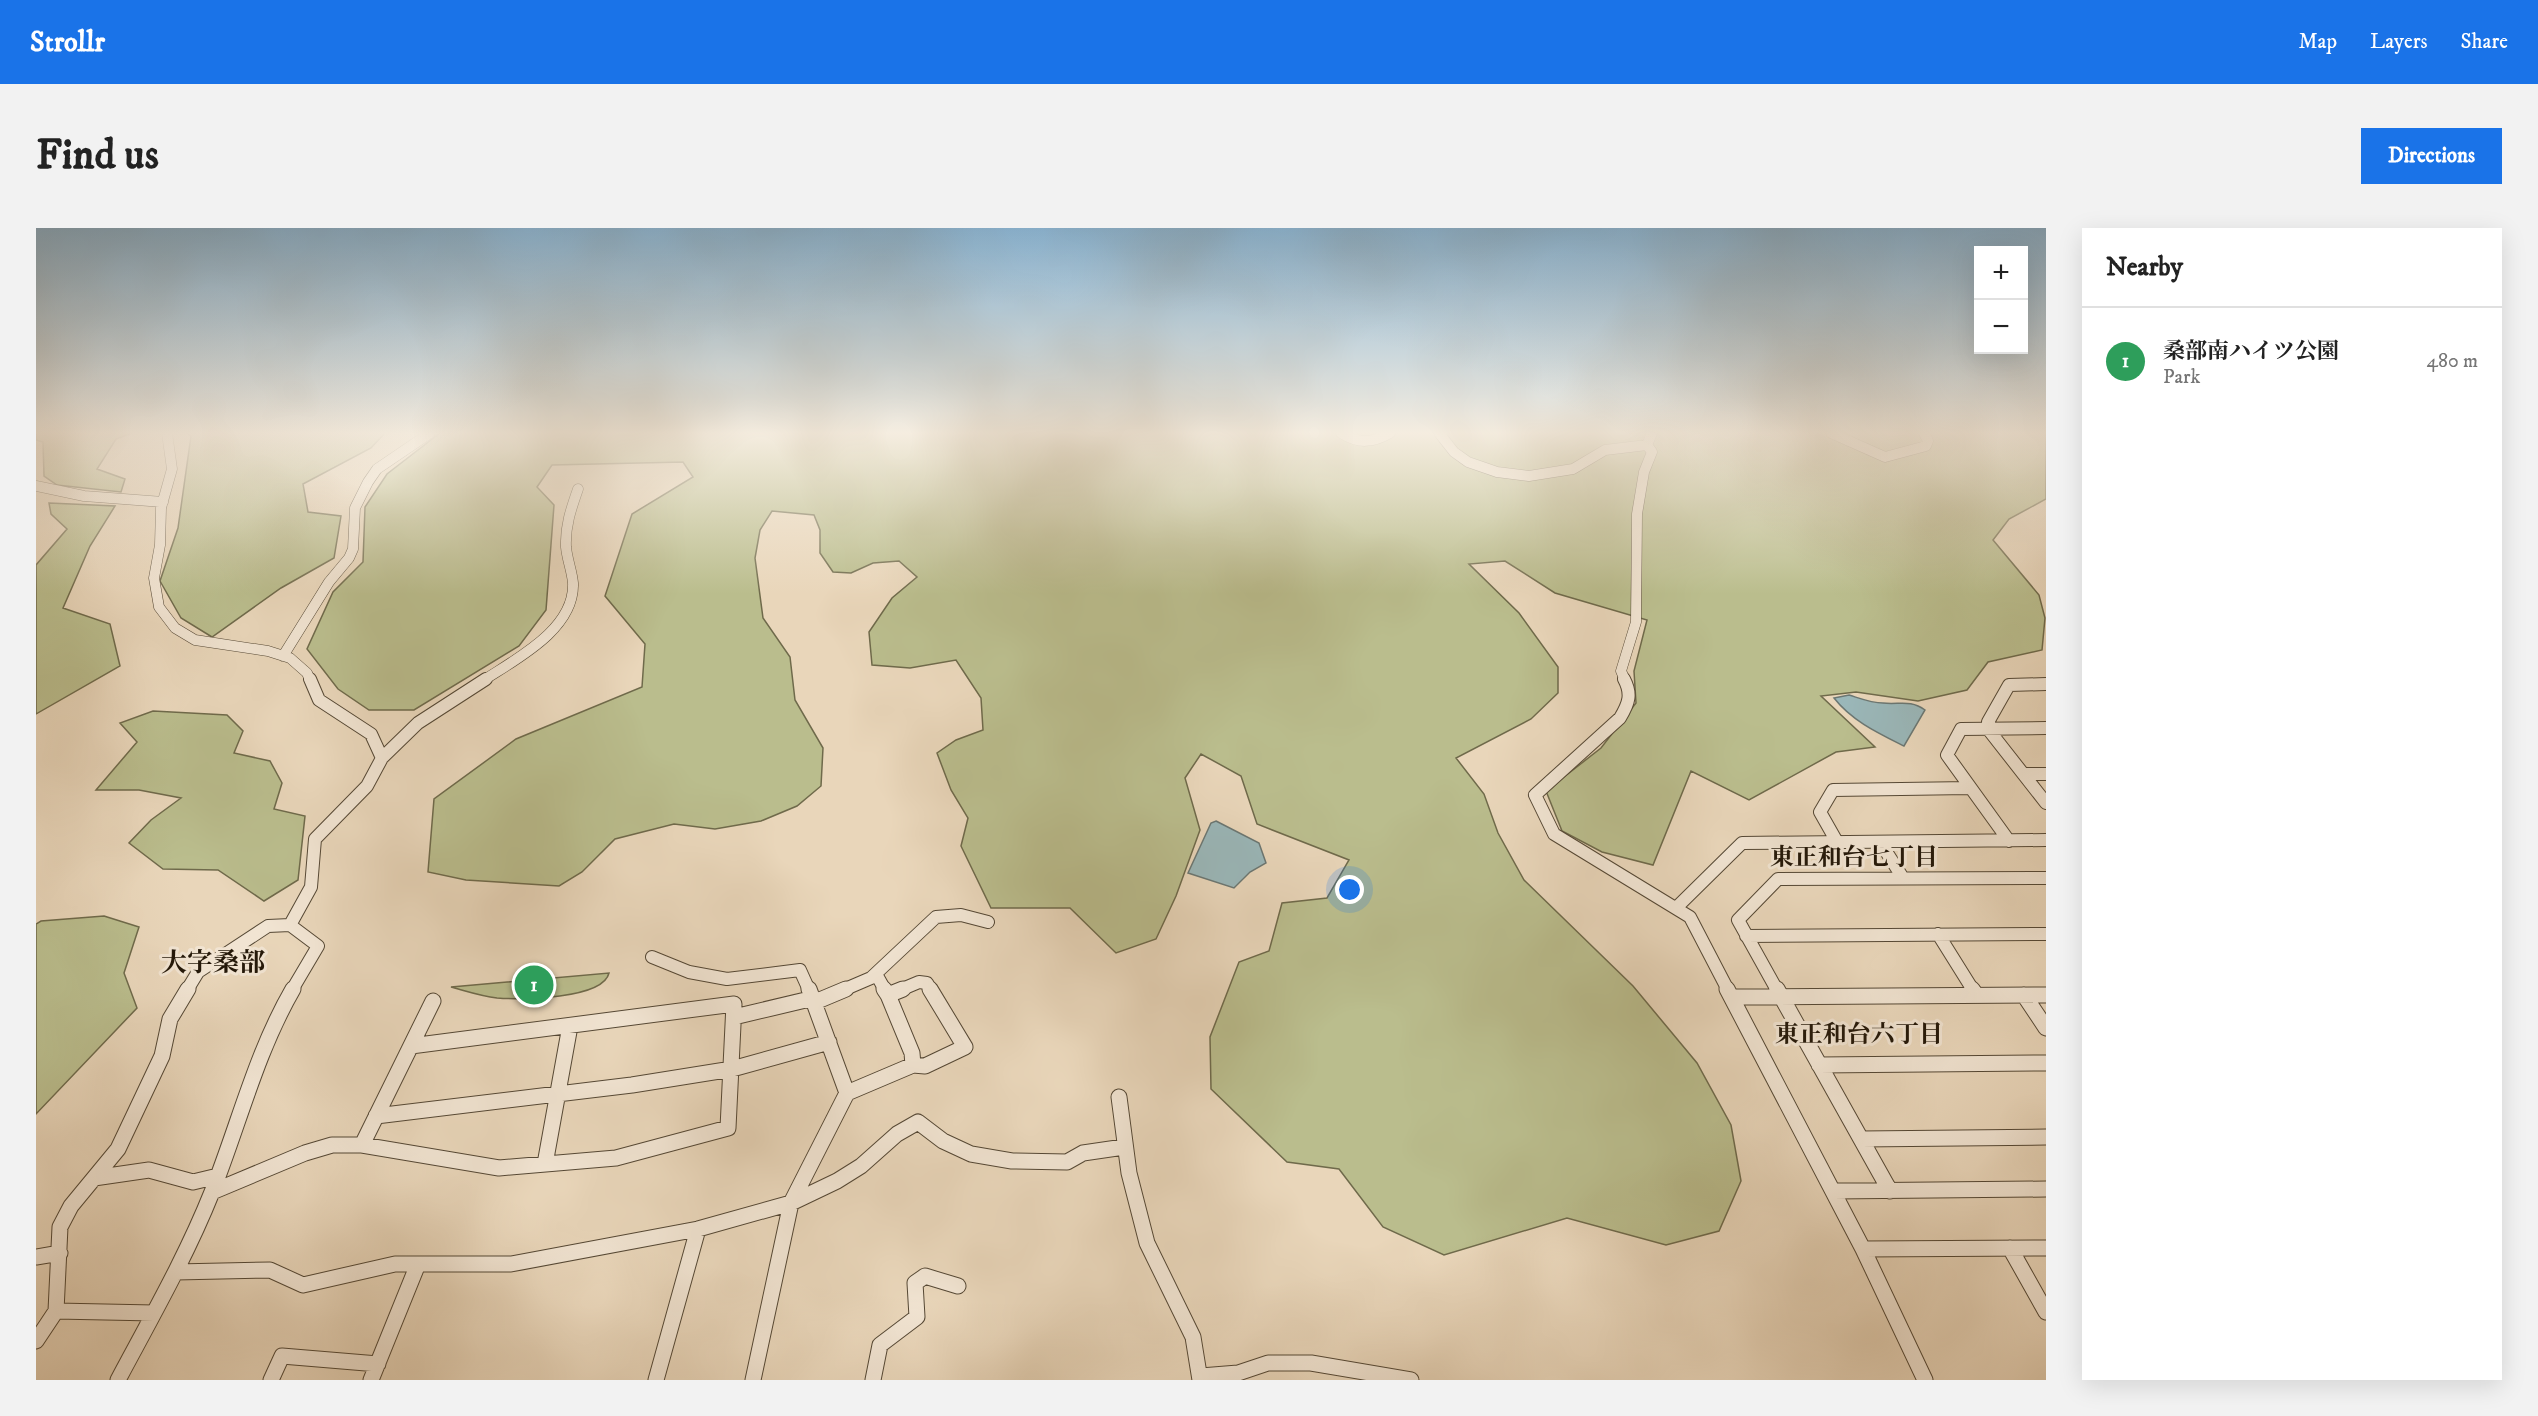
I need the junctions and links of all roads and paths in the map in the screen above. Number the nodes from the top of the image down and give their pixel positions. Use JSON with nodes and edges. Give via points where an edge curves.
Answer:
{"nodes":[{"id":1,"x":40,"y":487,"type":"edge"},
{"id":2,"x":167,"y":487,"type":"edge"},
{"id":3,"x":366,"y":487,"type":"edge"},
{"id":4,"x":1642,"y":487,"type":"edge"},
{"id":5,"x":578,"y":489,"type":"dead end"},
{"id":6,"x":163,"y":502,"type":"junction"},
{"id":7,"x":283,"y":656,"type":"junction"},
{"id":8,"x":2046,"y":684,"type":"edge"},
{"id":9,"x":2046,"y":728,"type":"edge"},
{"id":10,"x":1988,"y":729,"type":"junction"},
{"id":11,"x":382,"y":758,"type":"junction"},
{"id":12,"x":2024,"y":774,"type":"junction"},
{"id":13,"x":2046,"y":774,"type":"edge"},
{"id":14,"x":1969,"y":788,"type":"junction"},
{"id":15,"x":2046,"y":803,"type":"edge"},
{"id":16,"x":2046,"y":840,"type":"edge"},
{"id":17,"x":2008,"y":841,"type":"junction"},
{"id":18,"x":1837,"y":842,"type":"junction"},
{"id":19,"x":1880,"y":842,"type":"junction"},
{"id":20,"x":1903,"y":878,"type":"junction"},
{"id":21,"x":2046,"y":878,"type":"edge"},
{"id":22,"x":1677,"y":907,"type":"junction"},
{"id":23,"x":988,"y":922,"type":"dead end"},
{"id":24,"x":290,"y":925,"type":"junction"},
{"id":25,"x":1938,"y":934,"type":"junction"},
{"id":26,"x":2046,"y":934,"type":"edge"},
{"id":27,"x":1746,"y":936,"type":"junction"},
{"id":28,"x":652,"y":957,"type":"dead end"},
{"id":29,"x":876,"y":974,"type":"junction"},
{"id":30,"x":888,"y":995,"type":"junction"},
{"id":31,"x":1976,"y":995,"type":"junction"},
{"id":32,"x":2024,"y":995,"type":"junction"},
{"id":33,"x":2046,"y":995,"type":"edge"},
{"id":34,"x":1781,"y":996,"type":"junction"},
{"id":35,"x":1734,"y":998,"type":"junction"},
{"id":36,"x":814,"y":1000,"type":"junction"},
{"id":37,"x":433,"y":1001,"type":"dead end"},
{"id":38,"x":734,"y":1017,"type":"junction"},
{"id":39,"x":570,"y":1026,"type":"junction"},
{"id":40,"x":2046,"y":1028,"type":"edge"},
{"id":41,"x":829,"y":1042,"type":"junction"},
{"id":42,"x":411,"y":1046,"type":"junction"},
{"id":43,"x":2046,"y":1063,"type":"edge"},
{"id":44,"x":914,"y":1065,"type":"junction"},
{"id":45,"x":1819,"y":1065,"type":"junction"},
{"id":46,"x":732,"y":1069,"type":"junction"},
{"id":47,"x":847,"y":1093,"type":"junction"},
{"id":48,"x":559,"y":1094,"type":"junction"},
{"id":49,"x":1119,"y":1097,"type":"dead end"},
{"id":50,"x":376,"y":1116,"type":"junction"},
{"id":51,"x":2046,"y":1137,"type":"edge"},
{"id":52,"x":1861,"y":1139,"type":"junction"},
{"id":53,"x":362,"y":1145,"type":"junction"},
{"id":54,"x":1124,"y":1147,"type":"junction"},
{"id":55,"x":545,"y":1164,"type":"junction"},
{"id":56,"x":218,"y":1176,"type":"junction"},
{"id":57,"x":94,"y":1178,"type":"junction"},
{"id":58,"x":2046,"y":1189,"type":"edge"},
{"id":59,"x":1833,"y":1191,"type":"junction"},
{"id":60,"x":1890,"y":1191,"type":"junction"},
{"id":61,"x":212,"y":1192,"type":"junction"},
{"id":62,"x":791,"y":1203,"type":"junction"},
{"id":63,"x":698,"y":1229,"type":"junction"},
{"id":64,"x":2010,"y":1248,"type":"junction"},
{"id":65,"x":2046,"y":1248,"type":"edge"},
{"id":66,"x":1863,"y":1249,"type":"junction"},
{"id":67,"x":60,"y":1253,"type":"junction"},
{"id":68,"x":36,"y":1257,"type":"edge"},
{"id":69,"x":418,"y":1264,"type":"junction"},
{"id":70,"x":176,"y":1272,"type":"junction"},
{"id":71,"x":958,"y":1286,"type":"dead end"},
{"id":72,"x":56,"y":1311,"type":"junction"},
{"id":73,"x":2046,"y":1312,"type":"edge"},
{"id":74,"x":154,"y":1313,"type":"junction"},
{"id":75,"x":36,"y":1341,"type":"edge"},
{"id":76,"x":375,"y":1372,"type":"edge"},
{"id":77,"x":1201,"y":1378,"type":"edge"},
{"id":78,"x":118,"y":1380,"type":"edge"},
{"id":79,"x":271,"y":1380,"type":"edge"},
{"id":80,"x":656,"y":1380,"type":"edge"},
{"id":81,"x":753,"y":1380,"type":"edge"},
{"id":82,"x":873,"y":1380,"type":"edge"},
{"id":83,"x":1411,"y":1380,"type":"edge"},
{"id":84,"x":1925,"y":1380,"type":"edge"}],
"edges":[{"from":1,"to":6,"type":"street","via":[[84,496]]},
{"from":2,"to":6,"type":"street"},
{"from":3,"to":7,"type":"street","via":[[355,508],[349,558],[329,582]]},
{"from":4,"to":22,"type":"street","via":[[1638,502],[1636,620],[1621,670],[1630,693],[1628,708],[1593,747],[1555,774],[1535,795],[1554,834]]},
{"from":5,"to":11,"type":"street","via":[[566,525],[573,584],[569,604],[545,640],[418,723]]},
{"from":6,"to":7,"type":"street","via":[[160,549],[152,580],[158,604],[169,623],[199,643],[270,649]]},
{"from":7,"to":11,"type":"street","via":[[314,679],[319,700],[371,734]]},
{"from":8,"to":10,"type":"street","via":[[2009,685],[1988,722]]},
{"from":9,"to":10,"type":"street"},
{"from":10,"to":12,"type":"street"},
{"from":10,"to":14,"type":"street","via":[[1961,729],[1947,755]]},
{"from":11,"to":24,"type":"street","via":[[367,786],[315,839],[311,887]]},
{"from":12,"to":13,"type":"street"},
{"from":12,"to":15,"type":"street"},
{"from":14,"to":17,"type":"street"},
{"from":14,"to":18,"type":"street","via":[[1833,790],[1820,812]]},
{"from":16,"to":17,"type":"street"},
{"from":17,"to":19,"type":"street"},
{"from":18,"to":19,"type":"street"},
{"from":18,"to":22,"type":"street","via":[[1742,843]]},
{"from":19,"to":20,"type":"street"},
{"from":20,"to":21,"type":"street"},
{"from":20,"to":27,"type":"street","via":[[1778,879],[1738,920]]},
{"from":22,"to":35,"type":"street","via":[[1690,917]]},
{"from":23,"to":29,"type":"street","via":[[961,915],[936,917]]},
{"from":24,"to":56,"type":"street","via":[[318,946],[282,1008],[256,1066]]},
{"from":24,"to":57,"type":"street","via":[[268,926],[198,972],[170,1019],[162,1056],[118,1149]]},
{"from":25,"to":26,"type":"street"},
{"from":25,"to":27,"type":"street"},
{"from":25,"to":31,"type":"street"},
{"from":27,"to":34,"type":"street"},
{"from":28,"to":36,"type":"street","via":[[691,974],[724,978],[800,970]]},
{"from":29,"to":30,"type":"street"},
{"from":29,"to":36,"type":"street"},
{"from":30,"to":44,"type":"street"},
{"from":30,"to":44,"type":"street","via":[[919,982],[927,983],[965,1047],[925,1066]]},
{"from":31,"to":32,"type":"street"},
{"from":31,"to":34,"type":"street"},
{"from":32,"to":33,"type":"street"},
{"from":32,"to":40,"type":"street"},
{"from":34,"to":35,"type":"street"},
{"from":34,"to":45,"type":"street"},
{"from":35,"to":59,"type":"street"},
{"from":36,"to":38,"type":"street"},
{"from":36,"to":41,"type":"street"},
{"from":37,"to":42,"type":"street"},
{"from":38,"to":39,"type":"street","via":[[734,1004]]},
{"from":38,"to":46,"type":"street"},
{"from":39,"to":42,"type":"street"},
{"from":39,"to":48,"type":"street"},
{"from":41,"to":46,"type":"street"},
{"from":41,"to":47,"type":"street"},
{"from":42,"to":50,"type":"street"},
{"from":43,"to":45,"type":"street"},
{"from":44,"to":47,"type":"street"},
{"from":45,"to":52,"type":"street"},
{"from":46,"to":48,"type":"street"},
{"from":46,"to":55,"type":"street","via":[[728,1128],[616,1158]]},
{"from":47,"to":62,"type":"street"},
{"from":48,"to":50,"type":"street"},
{"from":48,"to":55,"type":"street"},
{"from":49,"to":54,"type":"street"},
{"from":50,"to":53,"type":"street"},
{"from":51,"to":52,"type":"street"},
{"from":52,"to":60,"type":"street"},
{"from":53,"to":55,"type":"street","via":[[499,1168]]},
{"from":53,"to":61,"type":"street","via":[[332,1145],[305,1153]]},
{"from":54,"to":62,"type":"street","via":[[1083,1153],[1067,1162],[1012,1161],[971,1154],[943,1141],[918,1122],[837,1182]]},
{"from":54,"to":77,"type":"street","via":[[1148,1243],[1193,1337]]},
{"from":56,"to":57,"type":"street","via":[[193,1182],[149,1170]]},
{"from":56,"to":61,"type":"street"},
{"from":57,"to":67,"type":"street","via":[[70,1206],[60,1227]]},
{"from":58,"to":60,"type":"street"},
{"from":59,"to":60,"type":"street"},
{"from":59,"to":66,"type":"street"},
{"from":61,"to":70,"type":"street"},
{"from":62,"to":63,"type":"street"},
{"from":62,"to":81,"type":"street"},
{"from":63,"to":69,"type":"street","via":[[511,1264]]},
{"from":63,"to":80,"type":"street"},
{"from":64,"to":65,"type":"street"},
{"from":64,"to":66,"type":"street"},
{"from":64,"to":73,"type":"street"},
{"from":66,"to":84,"type":"street"},
{"from":67,"to":68,"type":"street"},
{"from":67,"to":72,"type":"street"},
{"from":69,"to":70,"type":"street","via":[[367,1269],[303,1285],[270,1270]]},
{"from":69,"to":76,"type":"street"},
{"from":70,"to":74,"type":"street"},
{"from":71,"to":82,"type":"street","via":[[925,1276],[915,1282],[917,1317],[880,1345]]},
{"from":72,"to":74,"type":"street"},
{"from":72,"to":75,"type":"street"},
{"from":74,"to":78,"type":"street"},
{"from":76,"to":79,"type":"street","via":[[282,1356]]},
{"from":77,"to":83,"type":"street","via":[[1238,1373],[1268,1363],[1311,1363]]}]}
